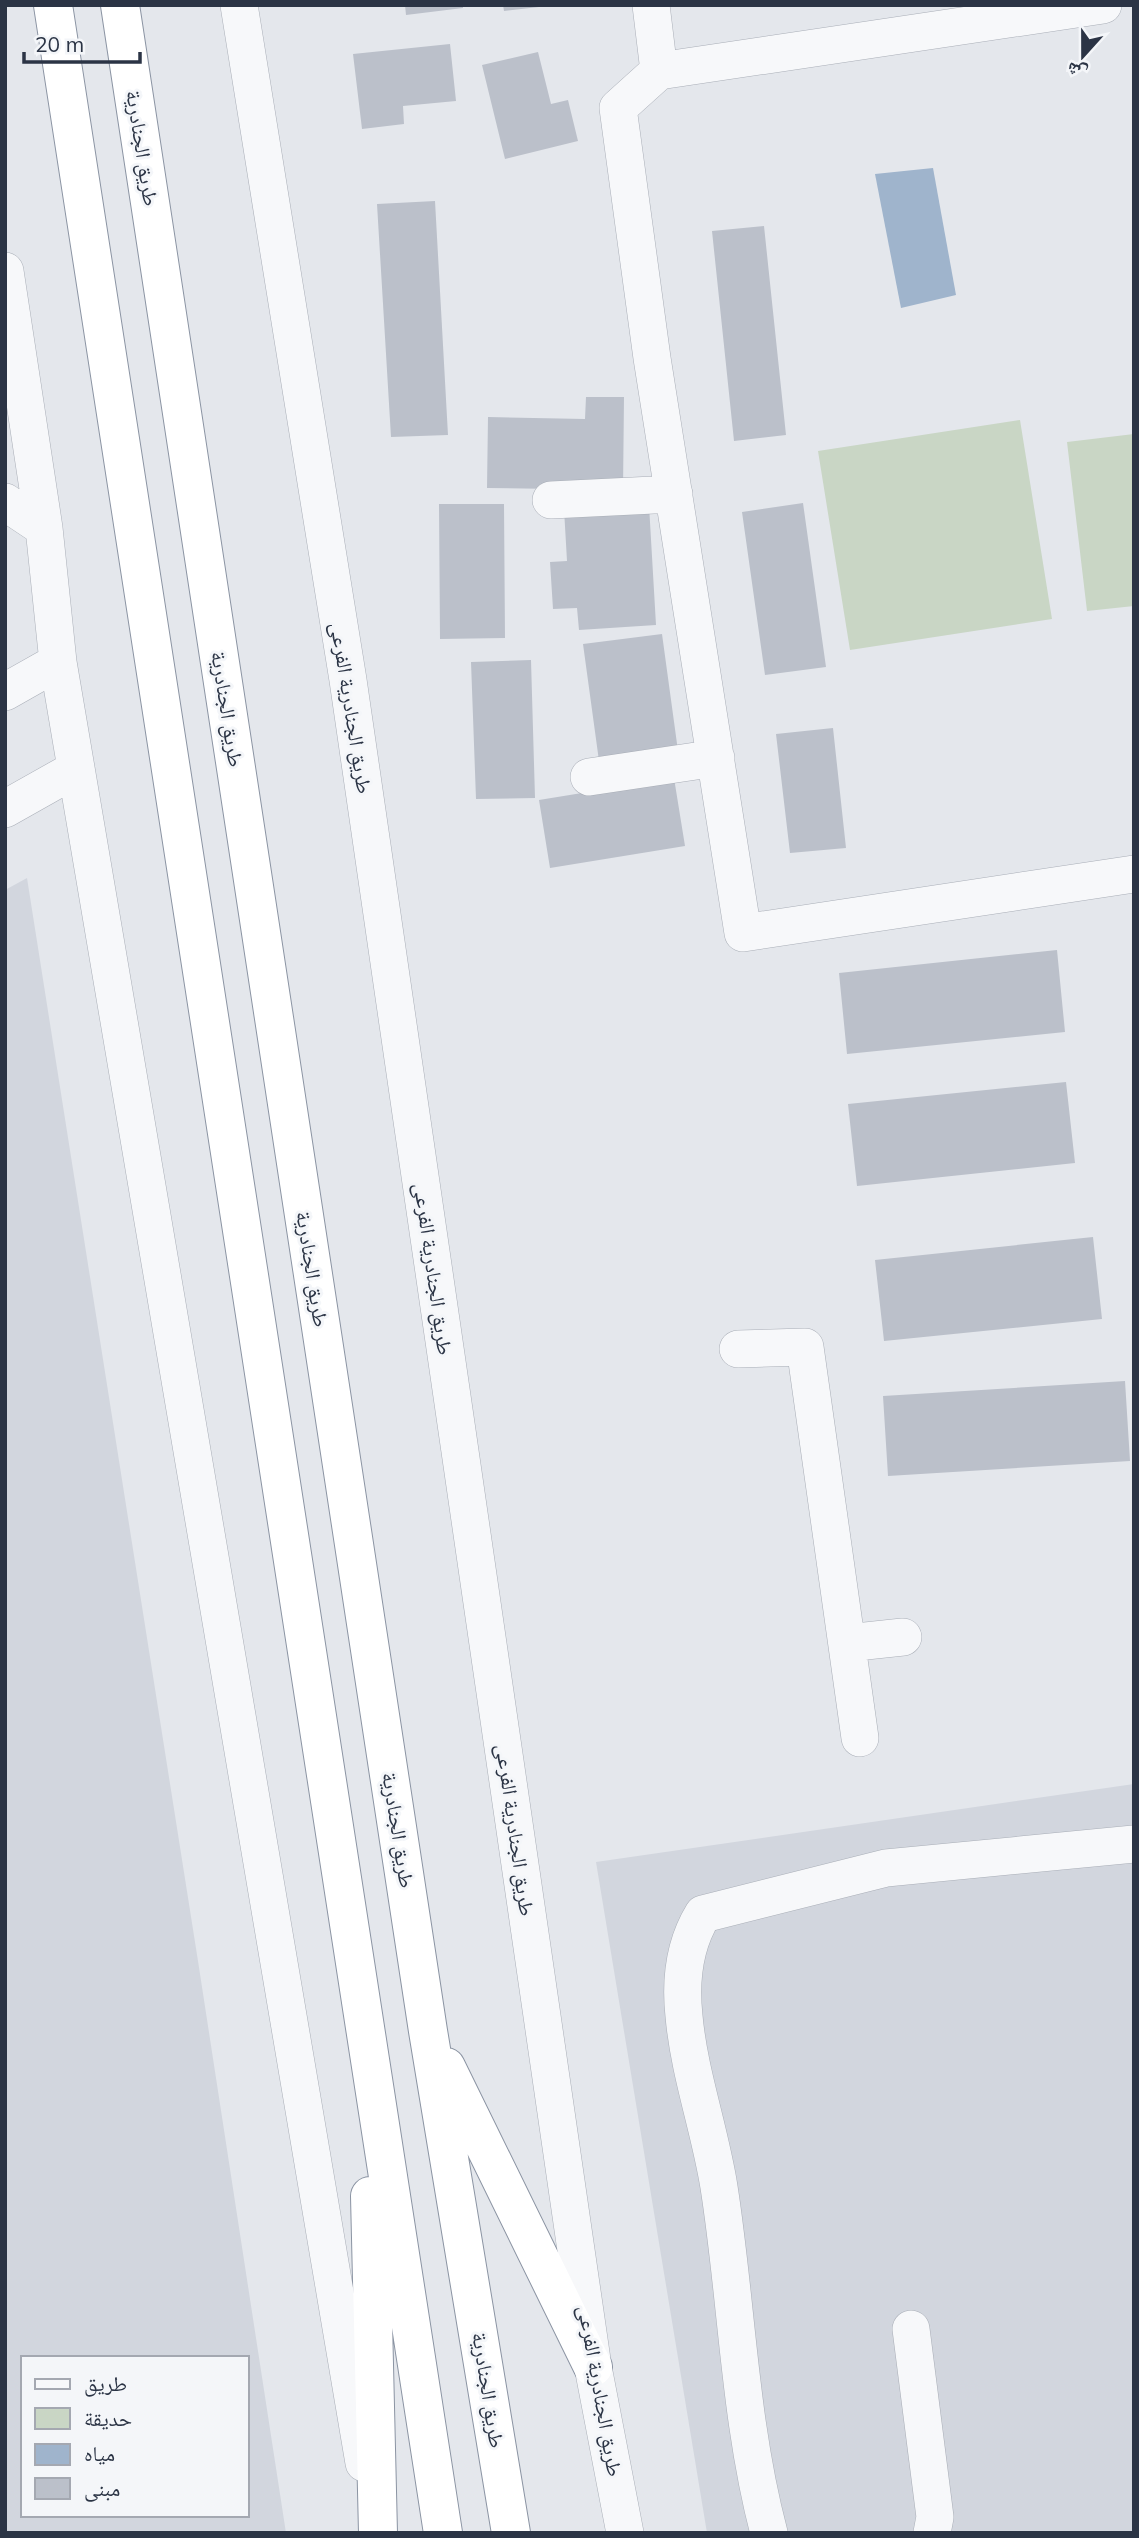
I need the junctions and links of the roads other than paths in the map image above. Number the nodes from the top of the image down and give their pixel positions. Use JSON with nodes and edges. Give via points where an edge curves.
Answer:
{"nodes":[{"id":1,"x":53,"y":5,"type":"edge"},
{"id":2,"x":120,"y":5,"type":"edge"},
{"id":3,"x":239,"y":5,"type":"edge"},
{"id":4,"x":651,"y":5,"type":"edge"},
{"id":5,"x":1103,"y":5,"type":"edge"},
{"id":6,"x":659,"y":71,"type":"junction"},
{"id":7,"x":5,"y":271,"type":"edge"},
{"id":8,"x":674,"y":494,"type":"junction"},
{"id":9,"x":551,"y":500,"type":"dead end"},
{"id":10,"x":5,"y":502,"type":"edge"},
{"id":11,"x":44,"y":528,"type":"junction"},
{"id":12,"x":58,"y":662,"type":"junction"},
{"id":13,"x":5,"y":692,"type":"edge"},
{"id":14,"x":716,"y":758,"type":"junction"},
{"id":15,"x":76,"y":769,"type":"junction"},
{"id":16,"x":589,"y":777,"type":"dead end"},
{"id":17,"x":5,"y":809,"type":"edge"},
{"id":18,"x":1134,"y":874,"type":"edge"},
{"id":19,"x":738,"y":1349,"type":"dead end"},
{"id":20,"x":903,"y":1637,"type":"dead end"},
{"id":21,"x":847,"y":1643,"type":"junction"},
{"id":22,"x":860,"y":1738,"type":"dead end"},
{"id":23,"x":1134,"y":1844,"type":"edge"},
{"id":24,"x":428,"y":2031,"type":"junction"},
{"id":25,"x":367,"y":2040,"type":"junction"},
{"id":26,"x":911,"y":2329,"type":"dead end"},
{"id":27,"x":593,"y":2367,"type":"junction"},
{"id":28,"x":377,"y":2533,"type":"edge"},
{"id":29,"x":443,"y":2533,"type":"edge"},
{"id":30,"x":511,"y":2533,"type":"edge"},
{"id":31,"x":625,"y":2533,"type":"edge"},
{"id":32,"x":769,"y":2533,"type":"edge"},
{"id":33,"x":932,"y":2533,"type":"edge"}],
"edges":[{"from":1,"to":25,"type":"highway"},
{"from":2,"to":24,"type":"highway","name":"طريق الجنادرية"},
{"from":3,"to":27,"type":"street","name":"طريق الجنادرية الفرعى","via":[[348,680]]},
{"from":4,"to":6,"type":"street"},
{"from":5,"to":6,"type":"street"},
{"from":6,"to":8,"type":"street","via":[[618,108]]},
{"from":7,"to":11,"type":"street"},
{"from":8,"to":9,"type":"street"},
{"from":8,"to":14,"type":"street"},
{"from":10,"to":11,"type":"street"},
{"from":11,"to":12,"type":"street"},
{"from":12,"to":13,"type":"street"},
{"from":12,"to":15,"type":"street"},
{"from":14,"to":16,"type":"street"},
{"from":14,"to":18,"type":"street","via":[[743,933]]},
{"from":15,"to":17,"type":"street"},
{"from":15,"to":28,"type":"street"},
{"from":19,"to":21,"type":"street","via":[[805,1347]]},
{"from":20,"to":21,"type":"street"},
{"from":21,"to":22,"type":"street"},
{"from":23,"to":32,"type":"street","via":[[886,1868],[703,1914],[693,1930],[685,1952],[684,2016],[719,2186],[755,2479]]},
{"from":24,"to":27,"type":"highway"},
{"from":24,"to":30,"type":"highway","name":"طريق الجنادرية"},
{"from":25,"to":28,"type":"highway"},
{"from":25,"to":29,"type":"highway"},
{"from":26,"to":33,"type":"street","via":[[935,2517]]},
{"from":27,"to":31,"type":"street","name":"طريق الجنادرية الفرعى"}]}
